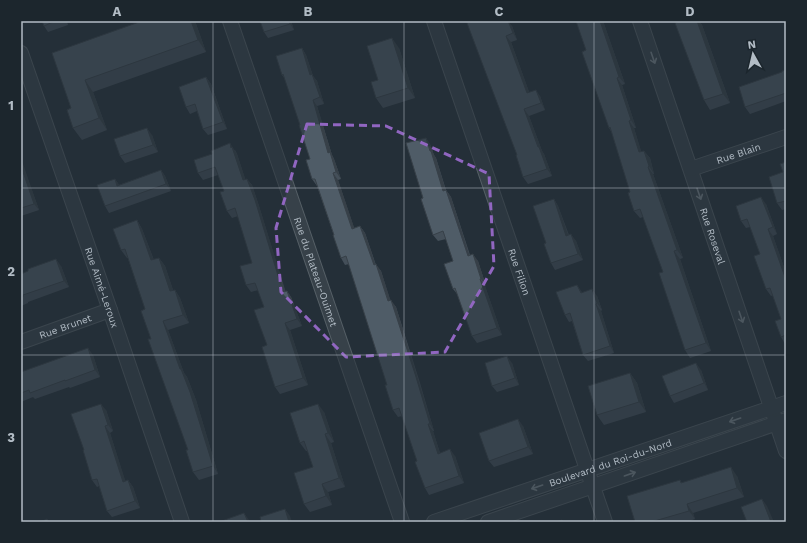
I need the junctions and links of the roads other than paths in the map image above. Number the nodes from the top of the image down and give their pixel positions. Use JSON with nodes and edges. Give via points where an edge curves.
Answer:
{"nodes":[{"id":1,"x":230,"y":21,"type":"edge"},
{"id":2,"x":434,"y":21,"type":"edge"},
{"id":3,"x":640,"y":21,"type":"edge"},
{"id":4,"x":21,"y":54,"type":"edge"},
{"id":5,"x":786,"y":137,"type":"edge"},
{"id":6,"x":691,"y":169,"type":"junction"},
{"id":7,"x":110,"y":310,"type":"junction"},
{"id":8,"x":21,"y":342,"type":"edge"},
{"id":9,"x":786,"y":403,"type":"edge"},
{"id":10,"x":772,"y":408,"type":"junction"},
{"id":11,"x":781,"y":422,"type":"edge"},
{"id":12,"x":786,"y":451,"type":"edge"},
{"id":13,"x":588,"y":470,"type":"junction"},
{"id":14,"x":593,"y":486,"type":"junction"},
{"id":15,"x":182,"y":522,"type":"edge"},
{"id":16,"x":402,"y":522,"type":"edge"},
{"id":17,"x":434,"y":522,"type":"edge"},
{"id":18,"x":488,"y":522,"type":"edge"},
{"id":19,"x":605,"y":522,"type":"edge"}],
"edges":[{"from":1,"to":16,"type":"street","name":"Rue du Plateau-Ouimet"},
{"from":2,"to":13,"type":"street","name":"Rue Filion"},
{"from":3,"to":6,"type":"street","name":"Rue Roseval","one_way":true},
{"from":4,"to":7,"type":"street","name":"Rue Aimé-Leroux"},
{"from":5,"to":6,"type":"street","name":"Rue Blain"},
{"from":6,"to":10,"type":"street","name":"Rue Roseval","one_way":true},
{"from":7,"to":8,"type":"street","name":"Rue Brunet"},
{"from":7,"to":15,"type":"street","name":"Rue Aimé-Leroux"},
{"from":9,"to":10,"type":"street","name":"Boulevard du Roi-du-Nord"},
{"from":10,"to":11,"type":"street","name":"Rue Roseval"},
{"from":10,"to":13,"type":"street","name":"Boulevard du Roi-du-Nord","one_way":true},
{"from":11,"to":12,"type":"street","name":"Rue Roseval"},
{"from":14,"to":11,"type":"street","name":"Boulevard du Roi-du-Nord","one_way":true},
{"from":13,"to":14,"type":"street","name":"Rue Filion"},
{"from":13,"to":17,"type":"street","name":"Boulevard du Roi-du-Nord","one_way":true},
{"from":14,"to":18,"type":"street","name":"Boulevard du Roi-du-Nord"},
{"from":14,"to":19,"type":"street","name":"Rue Filion"}]}
